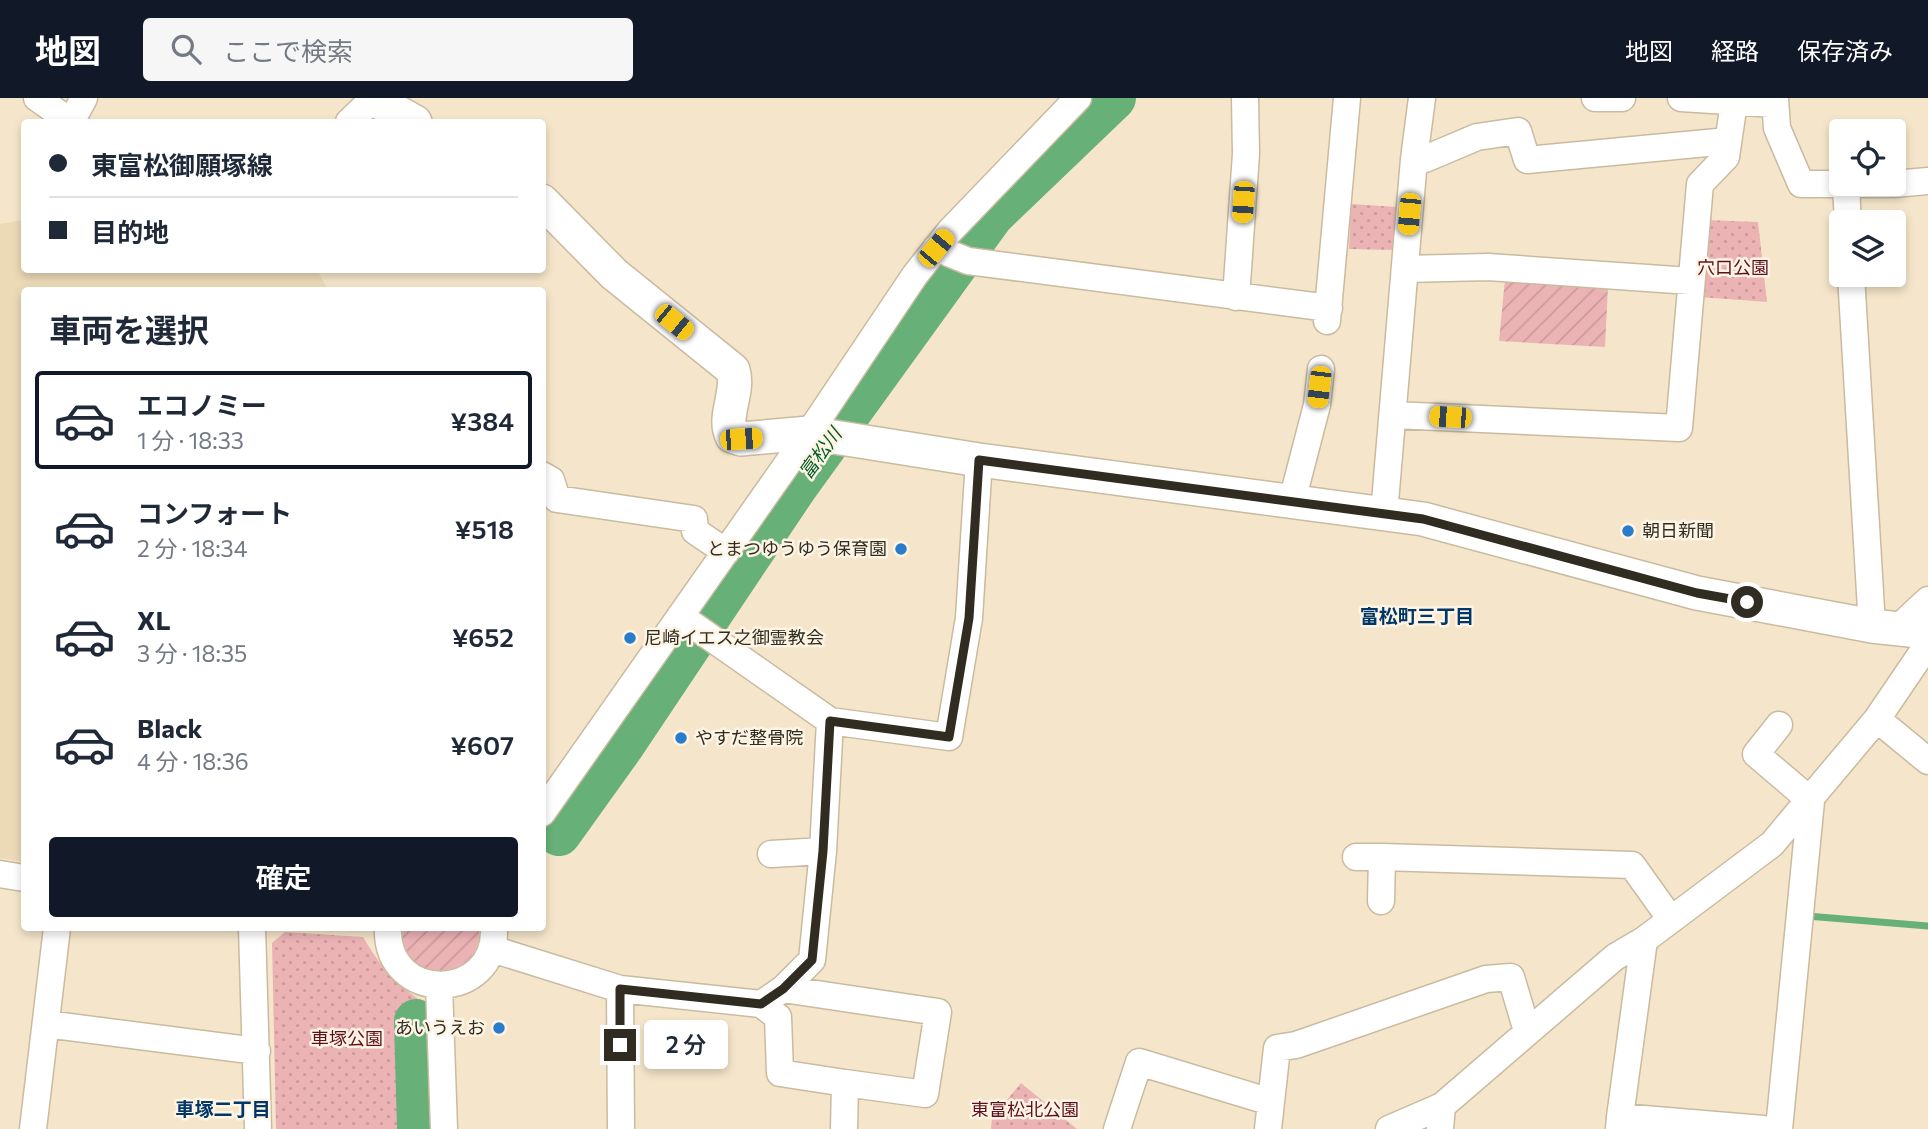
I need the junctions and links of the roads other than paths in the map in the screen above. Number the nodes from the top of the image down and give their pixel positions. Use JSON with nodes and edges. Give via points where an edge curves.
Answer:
{"nodes":[{"id":1,"x":37,"y":98,"type":"edge"},
{"id":2,"x":84,"y":98,"type":"edge"},
{"id":3,"x":372,"y":98,"type":"edge"},
{"id":4,"x":1077,"y":98,"type":"edge"},
{"id":5,"x":1245,"y":98,"type":"edge"},
{"id":6,"x":1347,"y":98,"type":"edge"},
{"id":7,"x":1422,"y":98,"type":"edge"},
{"id":8,"x":1595,"y":98,"type":"edge"},
{"id":9,"x":1622,"y":98,"type":"edge"},
{"id":10,"x":1681,"y":98,"type":"edge"},
{"id":11,"x":1775,"y":101,"type":"edge"},
{"id":12,"x":1734,"y":102,"type":"junction"},
{"id":13,"x":67,"y":119,"type":"edge"},
{"id":14,"x":73,"y":119,"type":"edge"},
{"id":15,"x":352,"y":119,"type":"edge"},
{"id":16,"x":410,"y":119,"type":"edge"},
{"id":17,"x":1728,"y":141,"type":"junction"},
{"id":18,"x":1414,"y":159,"type":"junction"},
{"id":19,"x":1928,"y":181,"type":"edge"},
{"id":20,"x":1906,"y":183,"type":"edge"},
{"id":21,"x":1829,"y":185,"type":"edge"},
{"id":22,"x":546,"y":205,"type":"edge"},
{"id":23,"x":953,"y":254,"type":"junction"},
{"id":24,"x":1405,"y":269,"type":"junction"},
{"id":25,"x":1690,"y":281,"type":"junction"},
{"id":26,"x":1853,"y":287,"type":"edge"},
{"id":27,"x":1236,"y":297,"type":"junction"},
{"id":28,"x":1321,"y":369,"type":"dead end"},
{"id":29,"x":1395,"y":415,"type":"junction"},
{"id":30,"x":809,"y":433,"type":"junction"},
{"id":31,"x":979,"y":460,"type":"junction"},
{"id":32,"x":546,"y":477,"type":"edge"},
{"id":33,"x":1292,"y":501,"type":"junction"},
{"id":34,"x":1384,"y":514,"type":"junction"},
{"id":35,"x":726,"y":552,"type":"junction"},
{"id":36,"x":1928,"y":600,"type":"edge"},
{"id":37,"x":680,"y":616,"type":"junction"},
{"id":38,"x":1899,"y":629,"type":"edge"},
{"id":39,"x":1928,"y":644,"type":"edge"},
{"id":40,"x":1877,"y":719,"type":"junction"},
{"id":41,"x":830,"y":721,"type":"junction"},
{"id":42,"x":1779,"y":725,"type":"dead end"},
{"id":43,"x":1928,"y":761,"type":"edge"},
{"id":44,"x":1811,"y":801,"type":"junction"},
{"id":45,"x":546,"y":804,"type":"edge"},
{"id":46,"x":823,"y":851,"type":"junction"},
{"id":47,"x":771,"y":853,"type":"dead end"},
{"id":48,"x":1356,"y":857,"type":"dead end"},
{"id":49,"x":1382,"y":858,"type":"junction"},
{"id":50,"x":0,"y":874,"type":"edge"},
{"id":51,"x":21,"y":878,"type":"edge"},
{"id":52,"x":1381,"y":901,"type":"dead end"},
{"id":53,"x":1670,"y":918,"type":"junction"},
{"id":54,"x":57,"y":931,"type":"edge"},
{"id":55,"x":251,"y":931,"type":"edge"},
{"id":56,"x":388,"y":931,"type":"edge"},
{"id":57,"x":493,"y":938,"type":"edge"},
{"id":58,"x":1644,"y":940,"type":"junction"},
{"id":59,"x":439,"y":985,"type":"junction"},
{"id":60,"x":620,"y":989,"type":"junction"},
{"id":61,"x":772,"y":996,"type":"junction"},
{"id":62,"x":46,"y":1024,"type":"junction"},
{"id":63,"x":1527,"y":1031,"type":"junction"},
{"id":64,"x":257,"y":1051,"type":"junction"},
{"id":65,"x":845,"y":1083,"type":"junction"},
{"id":66,"x":1271,"y":1102,"type":"junction"},
{"id":67,"x":1441,"y":1117,"type":"edge"},
{"id":68,"x":1620,"y":1123,"type":"edge"},
{"id":69,"x":33,"y":1129,"type":"edge"},
{"id":70,"x":258,"y":1129,"type":"edge"},
{"id":71,"x":444,"y":1129,"type":"edge"},
{"id":72,"x":621,"y":1129,"type":"edge"},
{"id":73,"x":844,"y":1129,"type":"edge"},
{"id":74,"x":1117,"y":1129,"type":"edge"},
{"id":75,"x":1268,"y":1129,"type":"edge"},
{"id":76,"x":1389,"y":1129,"type":"edge"},
{"id":77,"x":1763,"y":1129,"type":"edge"},
{"id":78,"x":1780,"y":1129,"type":"edge"}],
"edges":[{"from":1,"to":13,"type":"street"},
{"from":2,"to":14,"type":"street"},
{"from":3,"to":15,"type":"street"},
{"from":3,"to":16,"type":"main road"},
{"from":4,"to":23,"type":"street","via":[[1051,122]]},
{"from":5,"to":27,"type":"street","via":[[1246,154]]},
{"from":6,"to":27,"type":"street","via":[[1328,315]]},
{"from":7,"to":18,"type":"street"},
{"from":8,"to":9,"type":"street"},
{"from":10,"to":12,"type":"street"},
{"from":11,"to":12,"type":"street"},
{"from":11,"to":21,"type":"street","via":[[1777,128],[1801,184]]},
{"from":12,"to":17,"type":"street"},
{"from":17,"to":18,"type":"street","via":[[1527,160],[1518,131],[1477,137],[1425,159]]},
{"from":17,"to":25,"type":"street","via":[[1726,157],[1700,184]]},
{"from":18,"to":24,"type":"street"},
{"from":19,"to":20,"type":"street"},
{"from":22,"to":30,"type":"main road","via":[[614,274],[733,370],[737,382],[728,428],[732,436]]},
{"from":23,"to":27,"type":"street"},
{"from":23,"to":30,"type":"street"},
{"from":24,"to":25,"type":"street","via":[[1488,267]]},
{"from":24,"to":29,"type":"street"},
{"from":25,"to":29,"type":"street","via":[[1679,428]]},
{"from":26,"to":38,"type":"street"},
{"from":28,"to":33,"type":"street","via":[[1317,405]]},
{"from":29,"to":34,"type":"street"},
{"from":30,"to":31,"type":"main road"},
{"from":30,"to":35,"type":"street"},
{"from":31,"to":33,"type":"main road"},
{"from":31,"to":41,"type":"street","via":[[969,618],[949,737]]},
{"from":32,"to":35,"type":"street","via":[[557,499],[694,519],[695,531]]},
{"from":33,"to":34,"type":"main road"},
{"from":34,"to":38,"type":"main road","via":[[1423,519],[1697,593]]},
{"from":35,"to":37,"type":"street"},
{"from":36,"to":38,"type":"street"},
{"from":37,"to":41,"type":"street"},
{"from":37,"to":45,"type":"street"},
{"from":39,"to":40,"type":"street"},
{"from":40,"to":43,"type":"street"},
{"from":40,"to":44,"type":"street"},
{"from":41,"to":46,"type":"street"},
{"from":42,"to":44,"type":"street","via":[[1756,754]]},
{"from":44,"to":53,"type":"street","via":[[1772,844]]},
{"from":44,"to":78,"type":"street"},
{"from":46,"to":47,"type":"street"},
{"from":46,"to":61,"type":"street","via":[[812,960]]},
{"from":48,"to":49,"type":"street"},
{"from":49,"to":52,"type":"street"},
{"from":49,"to":53,"type":"street","via":[[1526,869],[1632,865]]},
{"from":50,"to":51,"type":"street"},
{"from":53,"to":58,"type":"street"},
{"from":54,"to":62,"type":"street"},
{"from":55,"to":64,"type":"street"},
{"from":56,"to":59,"type":"street","via":[[389,944],[401,967],[413,978]]},
{"from":57,"to":59,"type":"street","via":[[484,964],[465,980]]},
{"from":57,"to":60,"type":"street"},
{"from":58,"to":63,"type":"street","via":[[1615,957]]},
{"from":58,"to":68,"type":"street"},
{"from":59,"to":71,"type":"street"},
{"from":60,"to":61,"type":"street"},
{"from":60,"to":72,"type":"street"},
{"from":61,"to":65,"type":"street","via":[[778,1017],[780,1073]]},
{"from":61,"to":65,"type":"street","via":[[938,1012],[925,1094]]},
{"from":62,"to":64,"type":"street"},
{"from":62,"to":69,"type":"street"},
{"from":63,"to":66,"type":"street","via":[[1511,976],[1486,979],[1277,1048]]},
{"from":63,"to":67,"type":"street"},
{"from":64,"to":70,"type":"street"},
{"from":65,"to":73,"type":"street"},
{"from":66,"to":74,"type":"street","via":[[1139,1062]]},
{"from":66,"to":75,"type":"street"},
{"from":67,"to":76,"type":"street"},
{"from":68,"to":77,"type":"street"}]}
